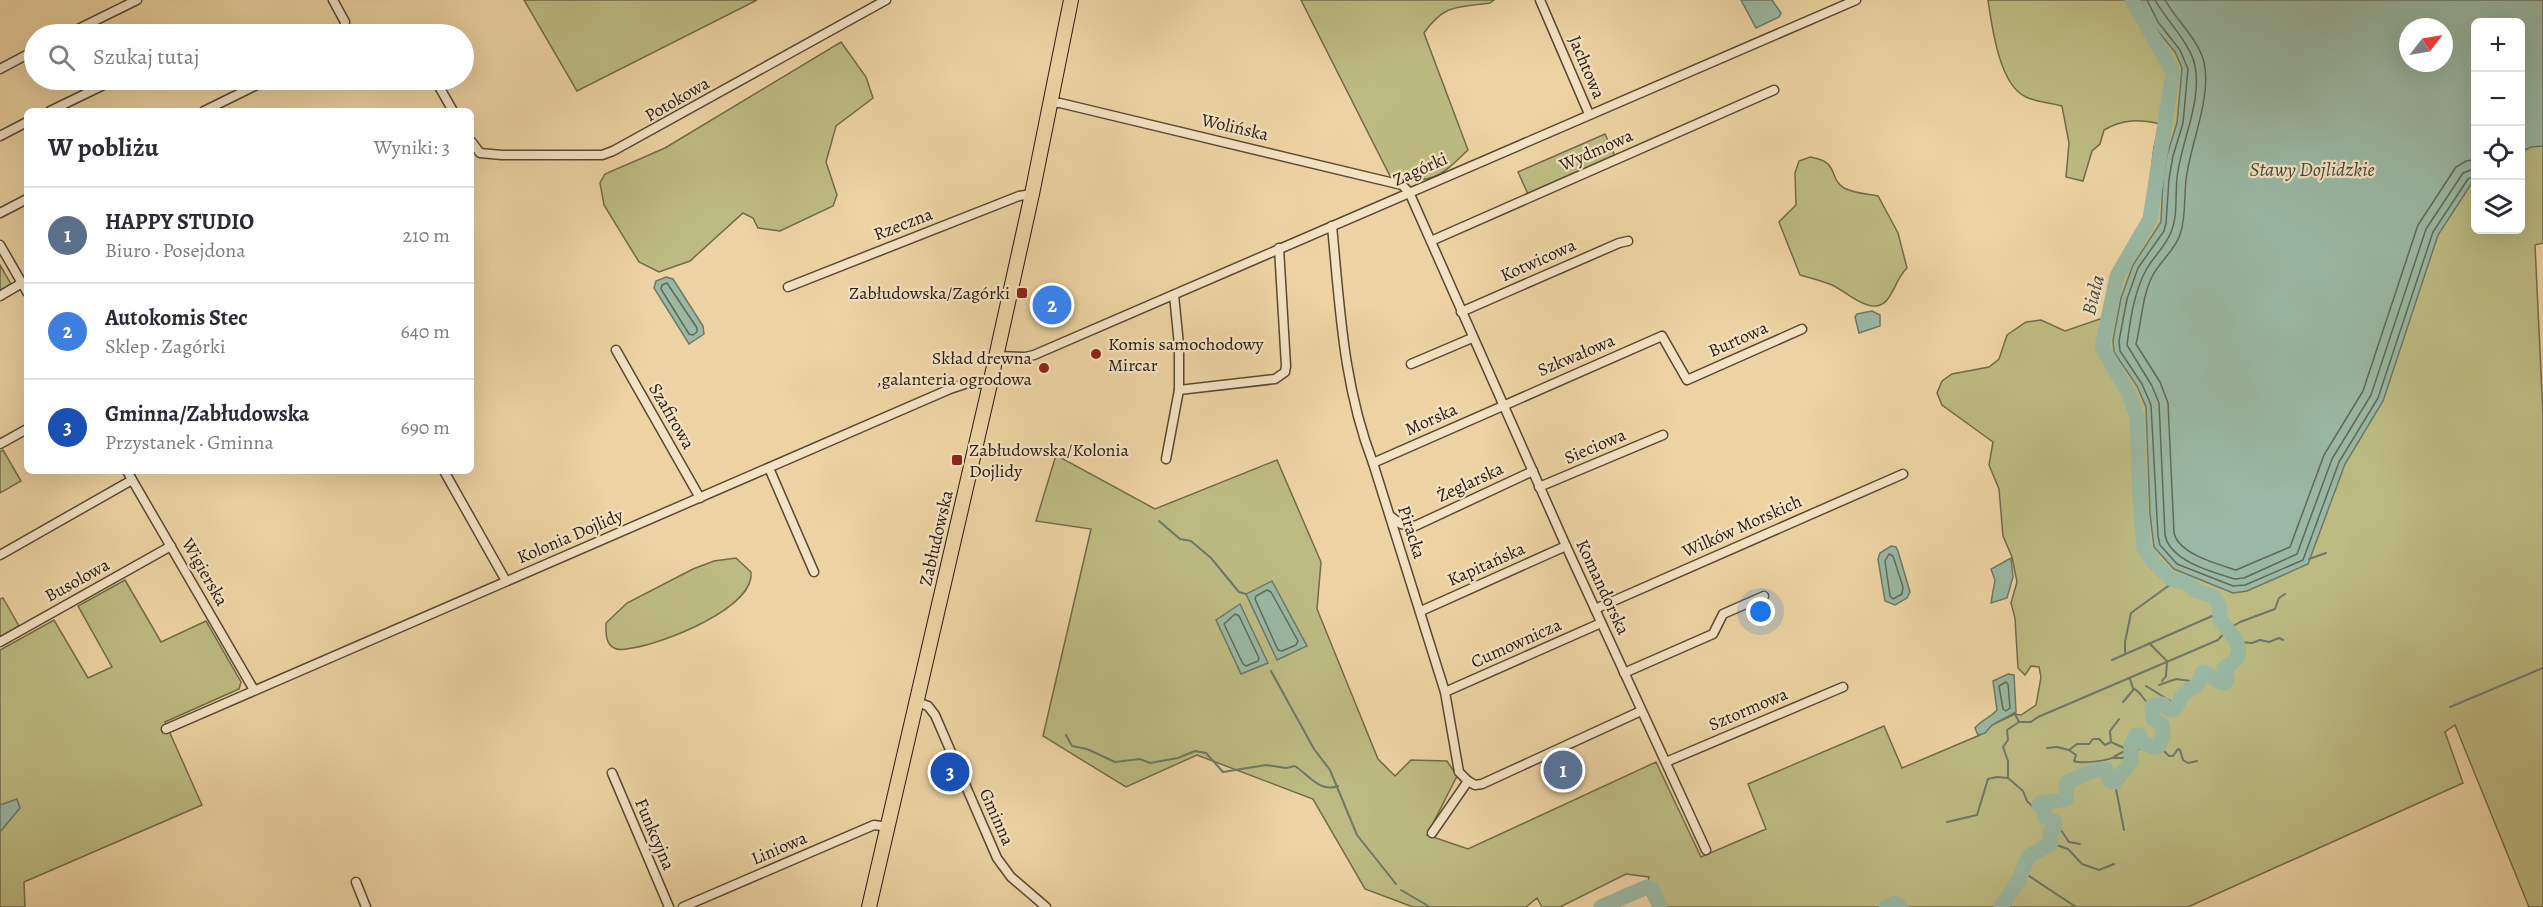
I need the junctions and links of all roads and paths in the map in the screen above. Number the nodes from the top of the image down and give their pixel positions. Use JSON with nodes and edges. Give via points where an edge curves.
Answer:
{"nodes":[{"id":1,"x":137,"y":0,"type":"edge"},
{"id":2,"x":333,"y":0,"type":"edge"},
{"id":3,"x":886,"y":0,"type":"edge"},
{"id":4,"x":1071,"y":0,"type":"edge"},
{"id":5,"x":1540,"y":0,"type":"edge"},
{"id":6,"x":1856,"y":0,"type":"edge"},
{"id":7,"x":88,"y":24,"type":"edge"},
{"id":8,"x":345,"y":24,"type":"edge"},
{"id":9,"x":24,"y":56,"type":"edge"},
{"id":10,"x":0,"y":69,"type":"edge"},
{"id":11,"x":93,"y":90,"type":"edge"},
{"id":12,"x":247,"y":90,"type":"edge"},
{"id":13,"x":441,"y":90,"type":"edge"},
{"id":14,"x":1774,"y":90,"type":"dead end"},
{"id":15,"x":1051,"y":104,"type":"junction"},
{"id":16,"x":56,"y":108,"type":"edge"},
{"id":17,"x":210,"y":108,"type":"edge"},
{"id":18,"x":451,"y":108,"type":"edge"},
{"id":19,"x":1589,"y":114,"type":"junction"},
{"id":20,"x":24,"y":124,"type":"edge"},
{"id":21,"x":0,"y":136,"type":"edge"},
{"id":22,"x":474,"y":145,"type":"edge"},
{"id":23,"x":1408,"y":192,"type":"junction"},
{"id":24,"x":1032,"y":194,"type":"junction"},
{"id":25,"x":24,"y":201,"type":"edge"},
{"id":26,"x":0,"y":213,"type":"edge"},
{"id":27,"x":1332,"y":226,"type":"junction"},
{"id":28,"x":1431,"y":241,"type":"junction"},
{"id":29,"x":1628,"y":241,"type":"dead end"},
{"id":30,"x":0,"y":245,"type":"edge"},
{"id":31,"x":1279,"y":248,"type":"junction"},
{"id":32,"x":22,"y":283,"type":"junction"},
{"id":33,"x":24,"y":287,"type":"edge"},
{"id":34,"x":788,"y":287,"type":"dead end"},
{"id":35,"x":1174,"y":295,"type":"junction"},
{"id":36,"x":0,"y":296,"type":"edge"},
{"id":37,"x":1461,"y":312,"type":"junction"},
{"id":38,"x":1802,"y":329,"type":"dead end"},
{"id":39,"x":1662,"y":336,"type":"joint"},
{"id":40,"x":1472,"y":338,"type":"junction"},
{"id":41,"x":616,"y":350,"type":"dead end"},
{"id":42,"x":996,"y":357,"type":"junction"},
{"id":43,"x":1411,"y":363,"type":"dead end"},
{"id":44,"x":990,"y":384,"type":"junction"},
{"id":45,"x":1179,"y":390,"type":"junction"},
{"id":46,"x":1503,"y":404,"type":"junction"},
{"id":47,"x":24,"y":431,"type":"edge"},
{"id":48,"x":1663,"y":435,"type":"dead end"},
{"id":49,"x":0,"y":444,"type":"edge"},
{"id":50,"x":1166,"y":459,"type":"dead end"},
{"id":51,"x":1373,"y":463,"type":"junction"},
{"id":52,"x":769,"y":468,"type":"junction"},
{"id":53,"x":1533,"y":471,"type":"junction"},
{"id":54,"x":129,"y":474,"type":"edge"},
{"id":55,"x":446,"y":474,"type":"edge"},
{"id":56,"x":1903,"y":474,"type":"dead end"},
{"id":57,"x":132,"y":480,"type":"junction"},
{"id":58,"x":1539,"y":487,"type":"junction"},
{"id":59,"x":700,"y":498,"type":"junction"},
{"id":60,"x":1389,"y":516,"type":"junction"},
{"id":61,"x":171,"y":546,"type":"junction"},
{"id":62,"x":1566,"y":546,"type":"junction"},
{"id":63,"x":0,"y":555,"type":"edge"},
{"id":64,"x":814,"y":572,"type":"dead end"},
{"id":65,"x":506,"y":581,"type":"junction"},
{"id":66,"x":1764,"y":596,"type":"dead end"},
{"id":67,"x":1595,"y":609,"type":"junction"},
{"id":68,"x":1421,"y":612,"type":"junction"},
{"id":69,"x":1601,"y":624,"type":"junction"},
{"id":70,"x":0,"y":642,"type":"edge"},
{"id":71,"x":1624,"y":673,"type":"junction"},
{"id":72,"x":1843,"y":687,"type":"dead end"},
{"id":73,"x":254,"y":690,"type":"junction"},
{"id":74,"x":1445,"y":692,"type":"junction"},
{"id":75,"x":917,"y":702,"type":"junction"},
{"id":76,"x":1641,"y":711,"type":"junction"},
{"id":77,"x":166,"y":729,"type":"dead end"},
{"id":78,"x":1666,"y":762,"type":"junction"},
{"id":79,"x":612,"y":773,"type":"dead end"},
{"id":80,"x":1467,"y":781,"type":"junction"},
{"id":81,"x":889,"y":827,"type":"junction"},
{"id":82,"x":1432,"y":833,"type":"dead end"},
{"id":83,"x":1706,"y":850,"type":"dead end"},
{"id":84,"x":356,"y":882,"type":"dead end"},
{"id":85,"x":366,"y":907,"type":"edge"},
{"id":86,"x":669,"y":907,"type":"edge"},
{"id":87,"x":683,"y":907,"type":"edge"},
{"id":88,"x":869,"y":907,"type":"edge"},
{"id":89,"x":1046,"y":907,"type":"edge"}],
"edges":[{"from":1,"to":7,"type":"street"},
{"from":2,"to":8,"type":"street"},
{"from":3,"to":22,"type":"street","name":"Potokowa","via":[[614,151],[602,155],[502,155],[480,153]]},
{"from":4,"to":15,"type":"highway","name":"Zabłudowska"},
{"from":5,"to":19,"type":"street","name":"Jachtowa"},
{"from":6,"to":19,"type":"street","name":"Zagórki"},
{"from":9,"to":10,"type":"street"},
{"from":11,"to":16,"type":"street"},
{"from":12,"to":17,"type":"street"},
{"from":13,"to":18,"type":"street"},
{"from":14,"to":28,"type":"street","name":"Wydmowa"},
{"from":15,"to":23,"type":"street","name":"Wolińska","via":[[1391,182]]},
{"from":15,"to":24,"type":"highway","name":"Zabłudowska"},
{"from":19,"to":23,"type":"street","name":"Zagórki"},
{"from":20,"to":21,"type":"street"},
{"from":23,"to":27,"type":"street","name":"Zagórki"},
{"from":23,"to":28,"type":"street","name":"Komandorska"},
{"from":24,"to":34,"type":"street","name":"Rzeczna"},
{"from":24,"to":42,"type":"highway","name":"Zabłudowska"},
{"from":25,"to":26,"type":"street"},
{"from":27,"to":31,"type":"street","name":"Zagórki"},
{"from":27,"to":51,"type":"street","name":"Piracka","via":[[1347,373],[1360,429]]},
{"from":28,"to":37,"type":"street","name":"Komandorska"},
{"from":29,"to":37,"type":"street","name":"Kotwicowa"},
{"from":30,"to":32,"type":"street"},
{"from":31,"to":35,"type":"street","name":"Zagórki"},
{"from":31,"to":45,"type":"street","via":[[1285,372],[1275,380]]},
{"from":32,"to":33,"type":"street"},
{"from":32,"to":36,"type":"street"},
{"from":35,"to":42,"type":"street","name":"Zagórki","via":[[1034,355]]},
{"from":35,"to":45,"type":"street"},
{"from":37,"to":40,"type":"street","name":"Komandorska"},
{"from":38,"to":39,"type":"street","name":"Burtowa","via":[[1687,380]]},
{"from":39,"to":46,"type":"street","name":"Szkwałowa"},
{"from":40,"to":43,"type":"street"},
{"from":40,"to":46,"type":"street","name":"Komandorska"},
{"from":41,"to":59,"type":"street","name":"Szafirowa"},
{"from":42,"to":44,"type":"highway","name":"Zabłudowska"},
{"from":44,"to":52,"type":"street","name":"Kolonia Dojlidy","via":[[968,383],[950,389]]},
{"from":44,"to":75,"type":"highway","name":"Zabłudowska"},
{"from":45,"to":50,"type":"street"},
{"from":46,"to":51,"type":"street","name":"Morska"},
{"from":46,"to":53,"type":"street","name":"Komandorska"},
{"from":47,"to":49,"type":"street"},
{"from":48,"to":58,"type":"street","name":"Sieciowa"},
{"from":51,"to":60,"type":"street","name":"Piracka"},
{"from":52,"to":59,"type":"street","name":"Kolonia Dojlidy"},
{"from":52,"to":64,"type":"street"},
{"from":53,"to":58,"type":"street","name":"Komandorska"},
{"from":53,"to":60,"type":"street","name":"Żeglarska","via":[[1415,526],[1401,524]]},
{"from":54,"to":57,"type":"street","name":"Wigierska"},
{"from":55,"to":65,"type":"street"},
{"from":56,"to":67,"type":"street","name":"Wilków Morskich"},
{"from":57,"to":61,"type":"street","name":"Wigierska"},
{"from":57,"to":63,"type":"street"},
{"from":58,"to":62,"type":"street","name":"Komandorska"},
{"from":59,"to":65,"type":"street","name":"Kolonia Dojlidy"},
{"from":60,"to":68,"type":"street","name":"Piracka"},
{"from":61,"to":70,"type":"street","name":"Busolowa"},
{"from":61,"to":73,"type":"street","name":"Wigierska"},
{"from":62,"to":67,"type":"street","name":"Komandorska"},
{"from":62,"to":68,"type":"street","name":"Kapitańska"},
{"from":65,"to":73,"type":"street","name":"Kolonia Dojlidy"},
{"from":66,"to":71,"type":"street","via":[[1723,614],[1713,634]]},
{"from":67,"to":69,"type":"street","name":"Komandorska"},
{"from":68,"to":74,"type":"street","name":"Piracka"},
{"from":69,"to":71,"type":"street","name":"Komandorska"},
{"from":69,"to":74,"type":"street","name":"Cumownicza"},
{"from":71,"to":76,"type":"street","name":"Komandorska"},
{"from":72,"to":78,"type":"street","name":"Sztormowa"},
{"from":73,"to":77,"type":"street","name":"Kolonia Dojlidy"},
{"from":74,"to":80,"type":"street","name":"Piracka","via":[[1457,766]]},
{"from":75,"to":81,"type":"highway","name":"Zabłudowska"},
{"from":75,"to":89,"type":"street","name":"Gminna","via":[[928,706],[935,715],[997,858],[1011,877]]},
{"from":76,"to":78,"type":"street","name":"Komandorska"},
{"from":76,"to":80,"type":"street","via":[[1488,782]]},
{"from":78,"to":83,"type":"street","name":"Komandorska"},
{"from":79,"to":86,"type":"street","name":"Funkcyjna"},
{"from":80,"to":82,"type":"street"},
{"from":81,"to":87,"type":"street","name":"Liniowa","via":[[874,825]]},
{"from":81,"to":88,"type":"highway","name":"Zabłudowska"},
{"from":84,"to":85,"type":"street"}]}
